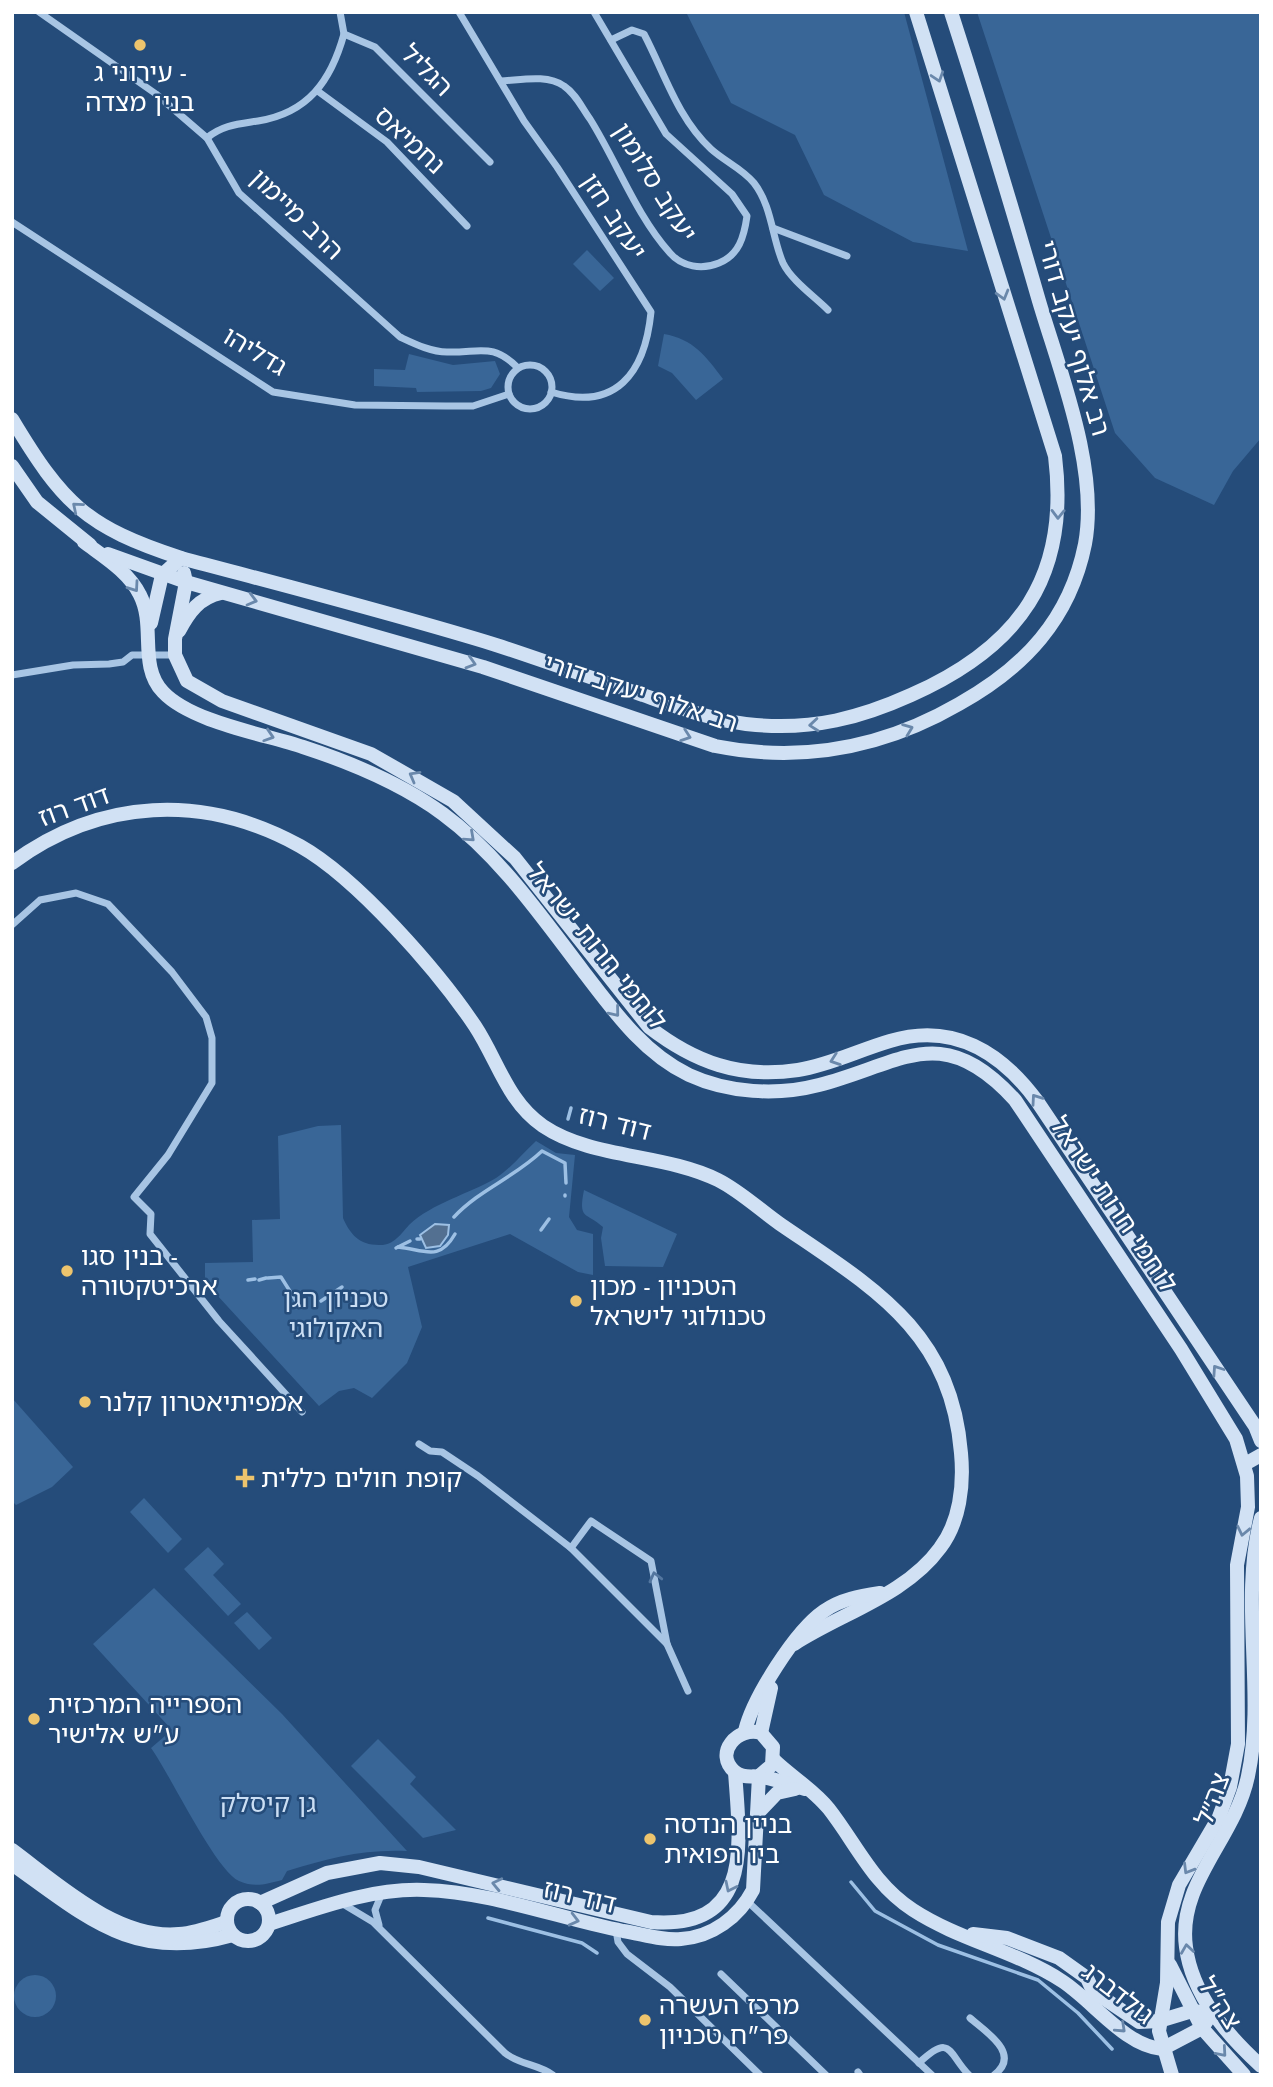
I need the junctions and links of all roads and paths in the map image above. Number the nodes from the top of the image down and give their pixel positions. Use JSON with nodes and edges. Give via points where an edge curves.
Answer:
{"nodes":[{"id":1,"x":39,"y":12,"type":"edge"},
{"id":2,"x":340,"y":12,"type":"edge"},
{"id":3,"x":458,"y":12,"type":"edge"},
{"id":4,"x":594,"y":12,"type":"edge"},
{"id":5,"x":916,"y":12,"type":"edge"},
{"id":6,"x":951,"y":12,"type":"edge"},
{"id":7,"x":344,"y":34,"type":"junction"},
{"id":8,"x":611,"y":40,"type":"junction"},
{"id":9,"x":501,"y":80,"type":"junction"},
{"id":10,"x":319,"y":92,"type":"junction"},
{"id":11,"x":207,"y":138,"type":"junction"},
{"id":12,"x":490,"y":162,"type":"dead end"},
{"id":13,"x":12,"y":222,"type":"edge"},
{"id":14,"x":467,"y":226,"type":"dead end"},
{"id":15,"x":772,"y":228,"type":"junction"},
{"id":16,"x":847,"y":256,"type":"dead end"},
{"id":17,"x":828,"y":310,"type":"dead end"},
{"id":18,"x":518,"y":368,"type":"junction"},
{"id":19,"x":551,"y":392,"type":"junction"},
{"id":20,"x":509,"y":394,"type":"junction"},
{"id":21,"x":12,"y":419,"type":"edge"},
{"id":22,"x":12,"y":466,"type":"edge"},
{"id":23,"x":84,"y":542,"type":"junction"},
{"id":24,"x":181,"y":558,"type":"junction"},
{"id":25,"x":162,"y":575,"type":"junction"},
{"id":26,"x":186,"y":582,"type":"junction"},
{"id":27,"x":223,"y":592,"type":"junction"},
{"id":28,"x":150,"y":629,"type":"junction"},
{"id":29,"x":175,"y":639,"type":"junction"},
{"id":30,"x":149,"y":655,"type":"junction"},
{"id":31,"x":175,"y":655,"type":"junction"},
{"id":32,"x":12,"y":675,"type":"edge"},
{"id":33,"x":12,"y":863,"type":"edge"},
{"id":34,"x":12,"y":925,"type":"edge"},
{"id":35,"x":302,"y":1412,"type":"dead end"},
{"id":36,"x":1259,"y":1432,"type":"edge"},
{"id":37,"x":419,"y":1444,"type":"dead end"},
{"id":38,"x":1261,"y":1455,"type":"edge"},
{"id":39,"x":1245,"y":1464,"type":"junction"},
{"id":40,"x":1261,"y":1466,"type":"edge"},
{"id":41,"x":1261,"y":1518,"type":"edge"},
{"id":42,"x":571,"y":1548,"type":"junction"},
{"id":43,"x":667,"y":1644,"type":"junction"},
{"id":44,"x":775,"y":1673,"type":"junction"},
{"id":45,"x":688,"y":1691,"type":"dead end"},
{"id":46,"x":745,"y":1731,"type":"junction"},
{"id":47,"x":761,"y":1733,"type":"junction"},
{"id":48,"x":773,"y":1759,"type":"junction"},
{"id":49,"x":735,"y":1772,"type":"junction"},
{"id":50,"x":759,"y":1776,"type":"junction"},
{"id":51,"x":809,"y":1790,"type":"junction"},
{"id":52,"x":757,"y":1814,"type":"junction"},
{"id":53,"x":12,"y":1850,"type":"edge"},
{"id":54,"x":12,"y":1864,"type":"edge"},
{"id":55,"x":12,"y":1873,"type":"edge"},
{"id":56,"x":29,"y":1876,"type":"junction"},
{"id":57,"x":383,"y":1892,"type":"junction"},
{"id":58,"x":747,"y":1901,"type":"junction"},
{"id":59,"x":340,"y":1902,"type":"junction"},
{"id":60,"x":260,"y":1903,"type":"junction"},
{"id":61,"x":269,"y":1924,"type":"junction"},
{"id":62,"x":230,"y":1928,"type":"junction"},
{"id":63,"x":616,"y":1929,"type":"junction"},
{"id":64,"x":958,"y":1932,"type":"junction"},
{"id":65,"x":384,"y":1934,"type":"junction"},
{"id":66,"x":1167,"y":1950,"type":"junction"},
{"id":67,"x":721,"y":1974,"type":"dead end"},
{"id":68,"x":1192,"y":2011,"type":"junction"},
{"id":69,"x":1212,"y":2012,"type":"junction"},
{"id":70,"x":970,"y":2018,"type":"dead end"},
{"id":71,"x":1159,"y":2021,"type":"junction"},
{"id":72,"x":1202,"y":2028,"type":"junction"},
{"id":73,"x":1162,"y":2049,"type":"junction"},
{"id":74,"x":919,"y":2063,"type":"junction"},
{"id":75,"x":1261,"y":2066,"type":"edge"},
{"id":76,"x":553,"y":2075,"type":"edge"},
{"id":77,"x":760,"y":2075,"type":"edge"},
{"id":78,"x":826,"y":2075,"type":"edge"},
{"id":79,"x":932,"y":2075,"type":"edge"},
{"id":80,"x":969,"y":2075,"type":"edge"},
{"id":81,"x":994,"y":2075,"type":"edge"},
{"id":82,"x":1172,"y":2075,"type":"edge"},
{"id":83,"x":1244,"y":2075,"type":"edge"}],
"edges":[{"from":1,"to":11,"type":"street","name":"הרב מיימון","via":[[156,93]]},
{"from":2,"to":7,"type":"street"},
{"from":3,"to":9,"type":"street","name":"יעקב חזן"},
{"from":4,"to":8,"type":"street","name":"יעקב סלומון"},
{"from":5,"to":24,"type":"main road","name":"רב אלוף יעקב דורי","one_way":true,"via":[[1055,456],[1058,481],[1057,530],[1031,602],[972,664],[869,714],[841,722],[796,726],[726,722],[495,645]]},
{"from":27,"to":6,"type":"main road","name":"רב אלוף יעקב דורי","one_way":true,"via":[[405,643],[715,746],[747,752],[813,753],[884,738],[933,719],[1009,674],[1059,614],[1076,577],[1086,542],[1086,493],[1071,403]]},
{"from":7,"to":10,"type":"street"},
{"from":7,"to":12,"type":"street","name":"הגליל","via":[[375,47]]},
{"from":8,"to":9,"type":"street","name":"יעקב סלומון","via":[[666,134],[732,194],[747,216],[744,238],[731,258],[707,268],[690,266],[671,255],[574,94],[547,79]]},
{"from":8,"to":15,"type":"street","via":[[632,30],[644,34],[687,121],[711,149],[753,182]]},
{"from":9,"to":19,"type":"street","name":"יעקב חזן","via":[[651,312],[645,353],[624,381],[591,398]]},
{"from":10,"to":11,"type":"street","via":[[277,118],[217,129]]},
{"from":10,"to":14,"type":"street","name":"נחמיאס","via":[[387,142]]},
{"from":11,"to":18,"type":"street","name":"הרב מיימון","via":[[239,193],[400,337],[446,352],[488,349],[506,355]]},
{"from":13,"to":20,"type":"street","name":"גדליהו","via":[[273,392],[355,405],[459,406],[493,402]]},
{"from":15,"to":16,"type":"street"},
{"from":15,"to":17,"type":"street","via":[[784,266]]},
{"from":18,"to":19,"type":"street","via":[[532,365],[545,371]]},
{"from":18,"to":20,"type":"street","via":[[509,380]]},
{"from":19,"to":20,"type":"street","via":[[546,402],[533,408],[519,406]]},
{"from":24,"to":21,"type":"main road","name":"רב אלוף יעקב דורי","one_way":true,"via":[[111,532],[80,511],[39,464]]},
{"from":22,"to":23,"type":"main road","name":"רב אלוף יעקב דורי","via":[[37,502]]},
{"from":23,"to":25,"type":"main road","name":"רב אלוף יעקב דורי"},
{"from":23,"to":28,"type":"main road","name":"לוחמי חרות ישראל","one_way":true,"via":[[132,582]]},
{"from":24,"to":25,"type":"main road"},
{"from":24,"to":26,"type":"main road"},
{"from":25,"to":26,"type":"main road","name":"רב אלוף יעקב דורי"},
{"from":25,"to":28,"type":"main road"},
{"from":26,"to":27,"type":"main road","name":"רב אלוף יעקב דורי"},
{"from":26,"to":29,"type":"main road"},
{"from":27,"to":29,"type":"main road","via":[[195,606]]},
{"from":28,"to":30,"type":"main road","name":"לוחמי חרות ישראל"},
{"from":29,"to":31,"type":"main road"},
{"from":30,"to":31,"type":"street"},
{"from":30,"to":32,"type":"street"},
{"from":30,"to":39,"type":"main road","name":"לוחמי חרות ישראל","one_way":true,"via":[[156,682],[179,704],[353,764],[443,814],[499,866],[633,1034],[650,1051],[689,1075],[733,1088],[792,1090],[820,1085],[896,1057],[935,1054],[977,1067],[999,1082],[1174,1338],[1236,1439]]},
{"from":36,"to":31,"type":"main road","name":"לוחמי חרות ישראל","one_way":true,"via":[[1037,1101],[998,1058],[976,1046],[930,1035],[890,1041],[816,1067],[787,1072],[740,1072],[696,1059],[649,1027],[515,858],[453,801],[371,754],[204,693],[187,681]]},
{"from":33,"to":44,"type":"main road","name":"דוד רוז","via":[[44,839],[105,815],[146,810],[229,816],[301,847],[353,887],[415,949],[476,1027],[515,1102],[545,1128],[584,1145],[673,1163],[719,1180],[842,1264],[899,1312],[926,1346],[953,1394],[963,1476],[952,1526],[920,1572],[794,1644]]},
{"from":34,"to":35,"type":"street","via":[[40,900],[76,893],[108,904],[172,972],[206,1017],[212,1038],[212,1083],[168,1155],[134,1197],[151,1214],[150,1234],[183,1278]]},
{"from":37,"to":42,"type":"street","via":[[442,1452],[478,1476]]},
{"from":38,"to":39,"type":"main road"},
{"from":39,"to":40,"type":"main road"},
{"from":39,"to":66,"type":"main road","name":"צה״ל","one_way":true,"via":[[1248,1507],[1237,1565],[1238,1744],[1219,1817],[1174,1898]]},
{"from":69,"to":41,"type":"main road","name":"צה״ל","one_way":true,"via":[[1191,1967],[1185,1922],[1192,1891],[1234,1820],[1251,1761],[1251,1571]]},
{"from":42,"to":43,"type":"street"},
{"from":43,"to":42,"type":"street","one_way":true,"via":[[651,1560],[591,1521]]},
{"from":43,"to":45,"type":"street"},
{"from":44,"to":46,"type":"main road","name":"דוד רוז"},
{"from":44,"to":47,"type":"main road","name":"דוד רוז"},
{"from":46,"to":47,"type":"main road"},
{"from":46,"to":49,"type":"main road","via":[[728,1746],[728,1760]]},
{"from":47,"to":48,"type":"main road","via":[[771,1744]]},
{"from":48,"to":50,"type":"main road"},
{"from":48,"to":51,"type":"main road","name":"גולדברג"},
{"from":49,"to":50,"type":"main road"},
{"from":49,"to":60,"type":"main road","name":"דוד רוז","one_way":true,"via":[[737,1843],[732,1887],[722,1901],[693,1920],[651,1922],[435,1870],[380,1863],[327,1873]]},
{"from":50,"to":51,"type":"main road"},
{"from":50,"to":52,"type":"main road"},
{"from":51,"to":52,"type":"main road","via":[[777,1793]]},
{"from":51,"to":64,"type":"main road","name":"גולדברג","via":[[887,1891],[930,1920]]},
{"from":52,"to":58,"type":"main road","via":[[756,1867]]},
{"from":53,"to":62,"type":"main road","via":[[100,1912],[139,1929],[177,1935]]},
{"from":54,"to":56,"type":"main road"},
{"from":55,"to":56,"type":"main road"},
{"from":56,"to":62,"type":"main road","via":[[84,1914],[136,1940],[186,1945]]},
{"from":57,"to":59,"type":"main road","name":"דוד רוז"},
{"from":57,"to":63,"type":"main road","name":"דוד רוז","one_way":true,"via":[[422,1889],[471,1895]]},
{"from":57,"to":65,"type":"street","via":[[375,1910]]},
{"from":58,"to":63,"type":"main road","name":"דוד רוז","via":[[723,1924],[691,1938],[666,1939]]},
{"from":58,"to":74,"type":"street"},
{"from":59,"to":61,"type":"main road","name":"דוד רוז"},
{"from":59,"to":65,"type":"street","via":[[364,1914]]},
{"from":60,"to":61,"type":"main road"},
{"from":60,"to":62,"type":"main road","via":[[237,1902],[229,1910]]},
{"from":61,"to":62,"type":"main road","via":[[263,1935],[251,1942]]},
{"from":63,"to":77,"type":"street","via":[[627,1954],[670,1987]]},
{"from":64,"to":71,"type":"main road","name":"גולדברג","via":[[1007,1938],[1059,1958],[1087,1978],[1093,1991],[1131,2018]]},
{"from":64,"to":73,"type":"main road","name":"גולדברג","one_way":true,"via":[[1043,1969],[1137,2042]]},
{"from":65,"to":76,"type":"street","via":[[505,2053]]},
{"from":66,"to":68,"type":"main road","name":"צה\"ל"},
{"from":66,"to":71,"type":"main road","name":"צה״ל"},
{"from":67,"to":78,"type":"street"},
{"from":68,"to":69,"type":"main road","name":"גולדברג"},
{"from":68,"to":71,"type":"main road","name":"גולדברג"},
{"from":68,"to":72,"type":"main road","name":"צה\"ל"},
{"from":69,"to":72,"type":"main road"},
{"from":69,"to":75,"type":"main road","name":"צה״ל"},
{"from":70,"to":81,"type":"street","via":[[1000,2043],[1005,2054]]},
{"from":71,"to":73,"type":"main road","name":"צה״ל"},
{"from":72,"to":73,"type":"main road","name":"גולדברג"},
{"from":72,"to":83,"type":"main road","name":"צה\"ל","one_way":true},
{"from":73,"to":82,"type":"main road","name":"צה״ל"},
{"from":74,"to":79,"type":"street"},
{"from":74,"to":80,"type":"street","via":[[937,2048],[946,2048]]}]}
